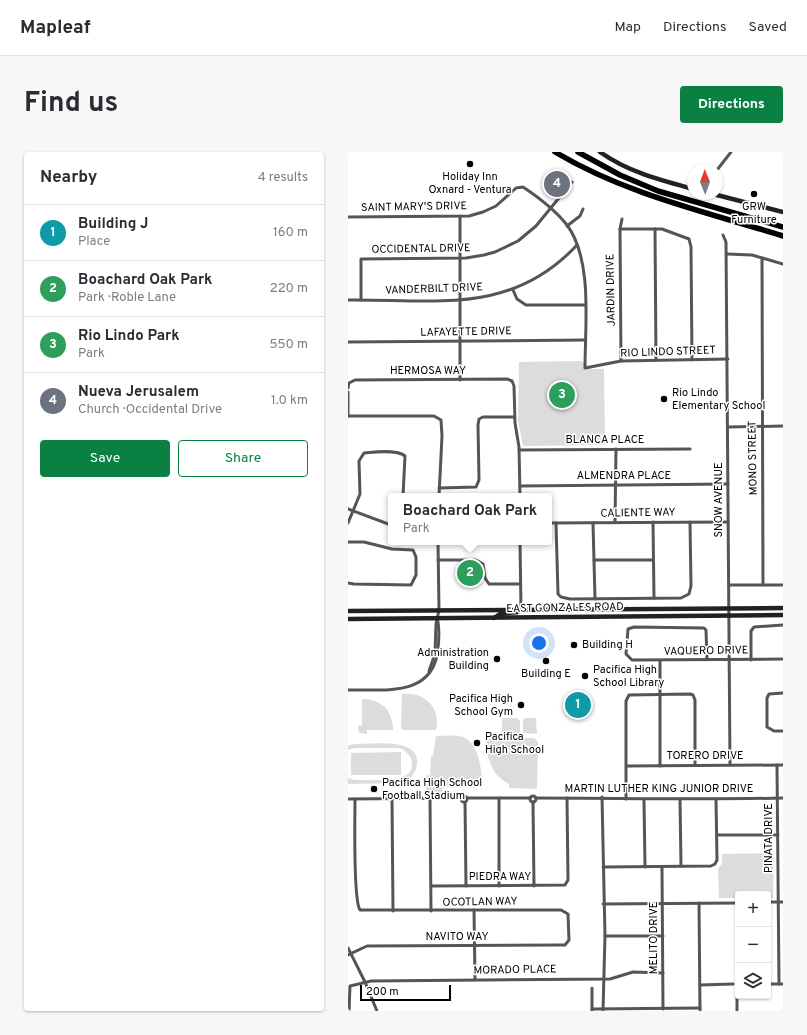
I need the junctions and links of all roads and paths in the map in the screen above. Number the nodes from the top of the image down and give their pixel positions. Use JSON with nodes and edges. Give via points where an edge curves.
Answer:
{"nodes":[{"id":1,"x":555,"y":152,"type":"edge"},
{"id":2,"x":578,"y":152,"type":"edge"},
{"id":3,"x":600,"y":152,"type":"edge"},
{"id":4,"x":731,"y":152,"type":"edge"},
{"id":5,"x":722,"y":164,"type":"edge"},
{"id":6,"x":572,"y":182,"type":"dead end"},
{"id":7,"x":687,"y":187,"type":"edge"},
{"id":8,"x":723,"y":197,"type":"edge"},
{"id":9,"x":583,"y":209,"type":"dead end"},
{"id":10,"x":551,"y":210,"type":"junction"},
{"id":11,"x":783,"y":212,"type":"edge"},
{"id":12,"x":460,"y":216,"type":"junction"},
{"id":13,"x":348,"y":217,"type":"edge"},
{"id":14,"x":622,"y":219,"type":"dead end"},
{"id":15,"x":567,"y":226,"type":"junction"},
{"id":16,"x":783,"y":226,"type":"edge"},
{"id":17,"x":620,"y":229,"type":"junction"},
{"id":18,"x":655,"y":229,"type":"junction"},
{"id":19,"x":723,"y":235,"type":"dead end"},
{"id":20,"x":783,"y":236,"type":"edge"},
{"id":21,"x":577,"y":245,"type":"junction"},
{"id":22,"x":727,"y":254,"type":"junction"},
{"id":23,"x":460,"y":258,"type":"junction"},
{"id":24,"x":762,"y":258,"type":"junction"},
{"id":25,"x":783,"y":264,"type":"edge"},
{"id":26,"x":513,"y":290,"type":"junction"},
{"id":27,"x":348,"y":300,"type":"edge"},
{"id":28,"x":361,"y":300,"type":"junction"},
{"id":29,"x":460,"y":300,"type":"junction"},
{"id":30,"x":585,"y":304,"type":"junction"},
{"id":31,"x":585,"y":340,"type":"junction"},
{"id":32,"x":460,"y":341,"type":"junction"},
{"id":33,"x":348,"y":342,"type":"edge"},
{"id":34,"x":728,"y":359,"type":"junction"},
{"id":35,"x":656,"y":360,"type":"junction"},
{"id":36,"x":692,"y":360,"type":"junction"},
{"id":37,"x":621,"y":361,"type":"junction"},
{"id":38,"x":460,"y":380,"type":"junction"},
{"id":39,"x":348,"y":388,"type":"edge"},
{"id":40,"x":348,"y":392,"type":"edge"},
{"id":41,"x":348,"y":416,"type":"edge"},
{"id":42,"x":514,"y":417,"type":"junction"},
{"id":43,"x":762,"y":426,"type":"junction"},
{"id":44,"x":783,"y":426,"type":"edge"},
{"id":45,"x":728,"y":427,"type":"junction"},
{"id":46,"x":616,"y":449,"type":"junction"},
{"id":47,"x":690,"y":449,"type":"dead end"},
{"id":48,"x":519,"y":450,"type":"junction"},
{"id":49,"x":728,"y":484,"type":"junction"},
{"id":50,"x":616,"y":485,"type":"junction"},
{"id":51,"x":520,"y":486,"type":"junction"},
{"id":52,"x":439,"y":488,"type":"junction"},
{"id":53,"x":403,"y":493,"type":"edge"},
{"id":54,"x":439,"y":493,"type":"edge"},
{"id":55,"x":520,"y":493,"type":"edge"},
{"id":56,"x":348,"y":509,"type":"edge"},
{"id":57,"x":353,"y":511,"type":"junction"},
{"id":58,"x":615,"y":522,"type":"junction"},
{"id":59,"x":653,"y":522,"type":"junction"},
{"id":60,"x":690,"y":522,"type":"junction"},
{"id":61,"x":728,"y":522,"type":"junction"},
{"id":62,"x":348,"y":523,"type":"edge"},
{"id":63,"x":552,"y":523,"type":"edge"},
{"id":64,"x":556,"y":523,"type":"junction"},
{"id":65,"x":593,"y":523,"type":"junction"},
{"id":66,"x":388,"y":525,"type":"edge"},
{"id":67,"x":348,"y":542,"type":"edge"},
{"id":68,"x":438,"y":545,"type":"edge"},
{"id":69,"x":520,"y":545,"type":"edge"},
{"id":70,"x":438,"y":560,"type":"junction"},
{"id":71,"x":594,"y":560,"type":"junction"},
{"id":72,"x":653,"y":560,"type":"junction"},
{"id":73,"x":348,"y":583,"type":"edge"},
{"id":74,"x":520,"y":584,"type":"junction"},
{"id":75,"x":729,"y":585,"type":"junction"},
{"id":76,"x":763,"y":585,"type":"junction"},
{"id":77,"x":783,"y":585,"type":"edge"},
{"id":78,"x":654,"y":598,"type":"junction"},
{"id":79,"x":594,"y":599,"type":"junction"},
{"id":80,"x":728,"y":608,"type":"junction"},
{"id":81,"x":783,"y":608,"type":"edge"},
{"id":82,"x":439,"y":610,"type":"junction"},
{"id":83,"x":520,"y":610,"type":"junction"},
{"id":84,"x":566,"y":610,"type":"junction"},
{"id":85,"x":348,"y":611,"type":"edge"},
{"id":86,"x":783,"y":615,"type":"edge"},
{"id":87,"x":729,"y":616,"type":"junction"},
{"id":88,"x":437,"y":618,"type":"junction"},
{"id":89,"x":494,"y":618,"type":"junction"},
{"id":90,"x":520,"y":618,"type":"junction"},
{"id":91,"x":348,"y":619,"type":"edge"},
{"id":92,"x":783,"y":626,"type":"edge"},
{"id":93,"x":783,"y":659,"type":"edge"},
{"id":94,"x":707,"y":660,"type":"junction"},
{"id":95,"x":729,"y":660,"type":"junction"},
{"id":96,"x":751,"y":660,"type":"junction"},
{"id":97,"x":660,"y":661,"type":"junction"},
{"id":98,"x":348,"y":690,"type":"edge"},
{"id":99,"x":660,"y":694,"type":"junction"},
{"id":100,"x":783,"y":694,"type":"edge"},
{"id":101,"x":783,"y":731,"type":"edge"},
{"id":102,"x":695,"y":765,"type":"junction"},
{"id":103,"x":730,"y":765,"type":"junction"},
{"id":104,"x":777,"y":765,"type":"junction"},
{"id":105,"x":783,"y":765,"type":"edge"},
{"id":106,"x":627,"y":766,"type":"junction"},
{"id":107,"x":660,"y":766,"type":"junction"},
{"id":108,"x":602,"y":797,"type":"junction"},
{"id":109,"x":430,"y":798,"type":"junction"},
{"id":110,"x":462,"y":798,"type":"junction"},
{"id":111,"x":467,"y":798,"type":"junction"},
{"id":112,"x":499,"y":798,"type":"junction"},
{"id":113,"x":530,"y":798,"type":"junction"},
{"id":114,"x":536,"y":798,"type":"junction"},
{"id":115,"x":567,"y":798,"type":"junction"},
{"id":116,"x":783,"y":798,"type":"edge"},
{"id":117,"x":348,"y":799,"type":"edge"},
{"id":118,"x":355,"y":799,"type":"junction"},
{"id":119,"x":392,"y":799,"type":"junction"},
{"id":120,"x":626,"y":799,"type":"junction"},
{"id":121,"x":716,"y":799,"type":"junction"},
{"id":122,"x":778,"y":799,"type":"junction"},
{"id":123,"x":644,"y":800,"type":"junction"},
{"id":124,"x":680,"y":800,"type":"junction"},
{"id":125,"x":465,"y":802,"type":"junction"},
{"id":126,"x":533,"y":802,"type":"junction"},
{"id":127,"x":717,"y":835,"type":"junction"},
{"id":128,"x":780,"y":837,"type":"junction"},
{"id":129,"x":681,"y":866,"type":"junction"},
{"id":130,"x":603,"y":867,"type":"junction"},
{"id":131,"x":645,"y":867,"type":"junction"},
{"id":132,"x":662,"y":867,"type":"junction"},
{"id":133,"x":432,"y":886,"type":"junction"},
{"id":134,"x":466,"y":886,"type":"junction"},
{"id":135,"x":499,"y":886,"type":"junction"},
{"id":136,"x":534,"y":886,"type":"junction"},
{"id":137,"x":781,"y":902,"type":"edge"},
{"id":138,"x":699,"y":903,"type":"junction"},
{"id":139,"x":735,"y":903,"type":"edge"},
{"id":140,"x":603,"y":904,"type":"junction"},
{"id":141,"x":662,"y":904,"type":"junction"},
{"id":142,"x":474,"y":910,"type":"junction"},
{"id":143,"x":393,"y":911,"type":"junction"},
{"id":144,"x":431,"y":911,"type":"junction"},
{"id":145,"x":737,"y":927,"type":"edge"},
{"id":146,"x":605,"y":936,"type":"junction"},
{"id":147,"x":663,"y":936,"type":"junction"},
{"id":148,"x":475,"y":945,"type":"junction"},
{"id":149,"x":565,"y":945,"type":"joint"},
{"id":150,"x":348,"y":948,"type":"edge"},
{"id":151,"x":349,"y":954,"type":"edge"},
{"id":152,"x":737,"y":963,"type":"edge"},
{"id":153,"x":663,"y":973,"type":"junction"},
{"id":154,"x":603,"y":978,"type":"junction"},
{"id":155,"x":475,"y":979,"type":"junction"},
{"id":156,"x":366,"y":982,"type":"junction"},
{"id":157,"x":733,"y":984,"type":"edge"},
{"id":158,"x":781,"y":984,"type":"edge"},
{"id":159,"x":700,"y":985,"type":"junction"},
{"id":160,"x":592,"y":988,"type":"dead end"},
{"id":161,"x":348,"y":995,"type":"edge"},
{"id":162,"x":738,"y":999,"type":"edge"},
{"id":163,"x":663,"y":1009,"type":"junction"},
{"id":164,"x":592,"y":1010,"type":"edge"},
{"id":165,"x":603,"y":1010,"type":"edge"},
{"id":166,"x":700,"y":1010,"type":"edge"},
{"id":167,"x":349,"y":1011,"type":"edge"},
{"id":168,"x":377,"y":1011,"type":"edge"},
{"id":169,"x":737,"y":1011,"type":"edge"}],
"edges":[{"from":1,"to":20,"type":"highway","via":[[592,171],[662,200]]},
{"from":2,"to":16,"type":"highway","via":[[645,186]]},
{"from":3,"to":7,"type":"main road","via":[[640,173]]},
{"from":4,"to":5,"type":"street"},
{"from":6,"to":10,"type":"street","name":"OCCIDENTAL DRIVE"},
{"from":8,"to":11,"type":"main road"},
{"from":9,"to":15,"type":"street","via":[[580,216]]},
{"from":10,"to":12,"type":"street","name":"SAINT MARY'S DRIVE","via":[[525,188],[519,187],[489,210]]},
{"from":10,"to":15,"type":"street"},
{"from":10,"to":23,"type":"street","name":"OCCIDENTAL DRIVE","via":[[529,233],[507,247],[484,255]]},
{"from":12,"to":13,"type":"street","name":"SAINT MARY'S DRIVE"},
{"from":12,"to":23,"type":"street"},
{"from":14,"to":17,"type":"street","name":"JARDIN DRIVE"},
{"from":15,"to":21,"type":"street"},
{"from":17,"to":18,"type":"street"},
{"from":17,"to":37,"type":"street","name":"JARDIN DRIVE"},
{"from":18,"to":35,"type":"street"},
{"from":18,"to":36,"type":"street","via":[[686,236],[691,243]]},
{"from":19,"to":22,"type":"street","name":"SNOW AVENUE"},
{"from":21,"to":26,"type":"street","name":"VANDERBILT DRIVE","via":[[550,270]]},
{"from":21,"to":30,"type":"street","via":[[583,265]]},
{"from":22,"to":24,"type":"street","via":[[748,254]]},
{"from":22,"to":34,"type":"street","name":"SNOW AVENUE"},
{"from":23,"to":28,"type":"street","name":"OCCIDENTAL DRIVE","via":[[361,259]]},
{"from":23,"to":29,"type":"street"},
{"from":24,"to":25,"type":"street"},
{"from":24,"to":43,"type":"street","name":"MONO STREET"},
{"from":26,"to":29,"type":"street","name":"VANDERBILT DRIVE"},
{"from":26,"to":30,"type":"street","via":[[517,299],[526,305]]},
{"from":27,"to":28,"type":"street","name":"VANDERBILT DRIVE"},
{"from":28,"to":29,"type":"street","name":"VANDERBILT DRIVE"},
{"from":29,"to":32,"type":"street"},
{"from":30,"to":31,"type":"street"},
{"from":31,"to":32,"type":"street","name":"LAFAYETTE DRIVE"},
{"from":31,"to":37,"type":"street","name":"RIO LINDO STREET","via":[[585,368]]},
{"from":32,"to":33,"type":"street","name":"LAFAYETTE DRIVE"},
{"from":32,"to":38,"type":"street"},
{"from":34,"to":36,"type":"street","name":"RIO LINDO STREET"},
{"from":34,"to":45,"type":"street","name":"SNOW AVENUE"},
{"from":35,"to":36,"type":"street","name":"RIO LINDO STREET"},
{"from":35,"to":37,"type":"street","name":"RIO LINDO STREET"},
{"from":38,"to":39,"type":"street","name":"HERMOSA WAY","via":[[355,380]]},
{"from":38,"to":42,"type":"street","name":"HERMOSA WAY","via":[[512,381]]},
{"from":40,"to":41,"type":"street"},
{"from":41,"to":52,"type":"street","via":[[434,416],[441,420]]},
{"from":42,"to":48,"type":"street"},
{"from":42,"to":52,"type":"street","via":[[479,419],[479,480],[476,487]]},
{"from":43,"to":44,"type":"street"},
{"from":43,"to":45,"type":"street"},
{"from":43,"to":76,"type":"street","name":"MONO STREET"},
{"from":45,"to":49,"type":"street","name":"SNOW AVENUE"},
{"from":46,"to":47,"type":"street","name":"BLANCA PLACE"},
{"from":46,"to":48,"type":"street","name":"BLANCA PLACE"},
{"from":46,"to":50,"type":"street"},
{"from":48,"to":51,"type":"street"},
{"from":49,"to":50,"type":"street","name":"ALMENDRA PLACE"},
{"from":49,"to":61,"type":"street","name":"SNOW AVENUE"},
{"from":50,"to":51,"type":"street","name":"ALMENDRA PLACE"},
{"from":50,"to":58,"type":"street"},
{"from":51,"to":55,"type":"street"},
{"from":52,"to":54,"type":"street"},
{"from":53,"to":57,"type":"street","via":[[405,456],[398,452],[362,454],[359,461],[361,489]]},
{"from":56,"to":57,"type":"street"},
{"from":57,"to":62,"type":"street"},
{"from":57,"to":66,"type":"street"},
{"from":58,"to":59,"type":"street","name":"CALIENTE WAY"},
{"from":58,"to":65,"type":"street","name":"CALIENTE WAY"},
{"from":59,"to":60,"type":"street","name":"CALIENTE WAY"},
{"from":59,"to":72,"type":"street"},
{"from":60,"to":61,"type":"street","name":"CALIENTE WAY"},
{"from":60,"to":78,"type":"street","via":[[689,594],[681,598]]},
{"from":61,"to":75,"type":"street","name":"SNOW AVENUE"},
{"from":63,"to":64,"type":"street","name":"CALIENTE WAY"},
{"from":64,"to":65,"type":"street","name":"CALIENTE WAY"},
{"from":64,"to":79,"type":"street","via":[[557,591],[561,597],[570,599]]},
{"from":65,"to":71,"type":"street"},
{"from":67,"to":73,"type":"street","via":[[370,543],[392,549],[410,549],[416,557],[416,575],[412,584]]},
{"from":68,"to":70,"type":"street"},
{"from":69,"to":74,"type":"street"},
{"from":70,"to":74,"type":"street","via":[[476,560],[483,564],[485,578],[489,584]]},
{"from":70,"to":82,"type":"street"},
{"from":71,"to":72,"type":"street"},
{"from":71,"to":79,"type":"street"},
{"from":72,"to":78,"type":"street"},
{"from":74,"to":83,"type":"street"},
{"from":75,"to":76,"type":"street"},
{"from":75,"to":80,"type":"street","name":"SNOW AVENUE"},
{"from":76,"to":77,"type":"street"},
{"from":78,"to":79,"type":"street"},
{"from":80,"to":81,"type":"main road","name":"EAST GONZALES ROAD"},
{"from":80,"to":84,"type":"main road","name":"EAST GONZALES ROAD"},
{"from":80,"to":87,"type":"street","name":"SNOW AVENUE"},
{"from":82,"to":83,"type":"main road","name":"EAST GONZALES ROAD"},
{"from":82,"to":85,"type":"main road","name":"EAST GONZALES ROAD"},
{"from":82,"to":88,"type":"street"},
{"from":83,"to":84,"type":"main road","name":"EAST GONZALES ROAD"},
{"from":83,"to":89,"type":"main road","via":[[517,613],[500,614]]},
{"from":84,"to":90,"type":"main road","via":[[561,613],[524,613]]},
{"from":86,"to":87,"type":"main road","name":"EAST GONZALES ROAD"},
{"from":87,"to":90,"type":"main road","name":"EAST GONZALES ROAD"},
{"from":87,"to":95,"type":"street","name":"SNOW AVENUE"},
{"from":88,"to":89,"type":"main road","name":"EAST GONZALES ROAD"},
{"from":88,"to":91,"type":"main road","name":"EAST GONZALES ROAD"},
{"from":88,"to":98,"type":"street","via":[[437,653],[432,670],[424,680],[398,689]]},
{"from":89,"to":90,"type":"main road","name":"EAST GONZALES ROAD"},
{"from":92,"to":96,"type":"street","via":[[754,627],[751,631]]},
{"from":93,"to":96,"type":"street","name":"VAQUERO DRIVE"},
{"from":94,"to":95,"type":"street","name":"VAQUERO DRIVE"},
{"from":94,"to":97,"type":"street","name":"VAQUERO DRIVE"},
{"from":94,"to":97,"type":"street","name":"VAQUERO DRIVE","via":[[706,630],[700,627],[630,627],[626,635],[628,658]]},
{"from":95,"to":96,"type":"street","name":"VAQUERO DRIVE"},
{"from":95,"to":103,"type":"street","name":"SNOW AVENUE"},
{"from":97,"to":99,"type":"street"},
{"from":99,"to":102,"type":"street","via":[[693,695]]},
{"from":99,"to":106,"type":"street","via":[[629,695],[626,701]]},
{"from":99,"to":107,"type":"street"},
{"from":100,"to":101,"type":"street","via":[[769,694],[767,698],[767,727],[774,731]]},
{"from":102,"to":103,"type":"street","name":"TORERO DRIVE"},
{"from":102,"to":107,"type":"street","name":"TORERO DRIVE"},
{"from":103,"to":104,"type":"street","name":"TORERO DRIVE"},
{"from":104,"to":105,"type":"street","name":"TORERO DRIVE"},
{"from":104,"to":122,"type":"street","name":"PINATA DRIVE"},
{"from":106,"to":107,"type":"street","name":"TORERO DRIVE"},
{"from":106,"to":120,"type":"street"},
{"from":108,"to":115,"type":"street","name":"MARTIN LUTHER KING JUNIOR DRIVE"},
{"from":108,"to":120,"type":"street","name":"MARTIN LUTHER KING JUNIOR DRIVE"},
{"from":108,"to":130,"type":"street"},
{"from":109,"to":110,"type":"street"},
{"from":109,"to":119,"type":"street"},
{"from":109,"to":133,"type":"street"},
{"from":110,"to":111,"type":"street"},
{"from":110,"to":125,"type":"street"},
{"from":111,"to":112,"type":"street"},
{"from":111,"to":125,"type":"street"},
{"from":112,"to":113,"type":"street"},
{"from":112,"to":135,"type":"street"},
{"from":113,"to":114,"type":"street","name":"MARTIN LUTHER KING JUNIOR DRIVE"},
{"from":113,"to":126,"type":"street"},
{"from":114,"to":115,"type":"street","name":"MARTIN LUTHER KING JUNIOR DRIVE"},
{"from":114,"to":126,"type":"street"},
{"from":115,"to":136,"type":"street","name":"PIEDRA WAY","via":[[567,883],[564,886]]},
{"from":116,"to":122,"type":"street","name":"MARTIN LUTHER KING JUNIOR DRIVE"},
{"from":117,"to":118,"type":"street"},
{"from":118,"to":119,"type":"street"},
{"from":118,"to":143,"type":"street","name":"OCOTLAN WAY","via":[[357,906],[363,912]]},
{"from":119,"to":143,"type":"street"},
{"from":120,"to":123,"type":"street","name":"MARTIN LUTHER KING JUNIOR DRIVE"},
{"from":121,"to":122,"type":"street","name":"MARTIN LUTHER KING JUNIOR DRIVE"},
{"from":121,"to":124,"type":"street","name":"MARTIN LUTHER KING JUNIOR DRIVE"},
{"from":121,"to":127,"type":"street"},
{"from":122,"to":128,"type":"street","name":"PINATA DRIVE"},
{"from":123,"to":124,"type":"street","name":"MARTIN LUTHER KING JUNIOR DRIVE"},
{"from":123,"to":131,"type":"street"},
{"from":124,"to":129,"type":"street"},
{"from":125,"to":134,"type":"street"},
{"from":126,"to":136,"type":"street"},
{"from":127,"to":128,"type":"street"},
{"from":127,"to":129,"type":"street","via":[[716,863],[711,866]]},
{"from":128,"to":137,"type":"street","name":"PINATA DRIVE"},
{"from":129,"to":132,"type":"street"},
{"from":130,"to":131,"type":"street"},
{"from":130,"to":140,"type":"street"},
{"from":131,"to":132,"type":"street"},
{"from":132,"to":141,"type":"street","name":"MELITO DRIVE"},
{"from":133,"to":134,"type":"street","name":"PIEDRA WAY"},
{"from":133,"to":144,"type":"street"},
{"from":134,"to":135,"type":"street","name":"PIEDRA WAY"},
{"from":135,"to":136,"type":"street","name":"PIEDRA WAY"},
{"from":137,"to":158,"type":"street","name":"PINATA DRIVE"},
{"from":138,"to":139,"type":"street"},
{"from":138,"to":141,"type":"street"},
{"from":138,"to":159,"type":"street"},
{"from":140,"to":141,"type":"street"},
{"from":140,"to":146,"type":"street"},
{"from":141,"to":147,"type":"street","name":"MELITO DRIVE"},
{"from":142,"to":144,"type":"street","name":"OCOTLAN WAY"},
{"from":142,"to":148,"type":"street"},
{"from":142,"to":149,"type":"street","name":"OCOTLAN WAY","via":[[567,912],[569,940]]},
{"from":143,"to":144,"type":"street","name":"OCOTLAN WAY"},
{"from":145,"to":152,"type":"street"},
{"from":146,"to":147,"type":"street"},
{"from":146,"to":154,"type":"street"},
{"from":147,"to":153,"type":"street","name":"MELITO DRIVE"},
{"from":148,"to":149,"type":"street","name":"NAVITO WAY"},
{"from":148,"to":151,"type":"street","name":"NAVITO WAY","via":[[367,946]]},
{"from":148,"to":155,"type":"street"},
{"from":150,"to":151,"type":"street"},
{"from":151,"to":156,"type":"street"},
{"from":153,"to":154,"type":"street","name":"MORADO PLACE","via":[[633,972],[614,978]]},
{"from":153,"to":163,"type":"street","name":"MELITO DRIVE"},
{"from":154,"to":155,"type":"street","name":"MORADO PLACE"},
{"from":154,"to":165,"type":"street"},
{"from":155,"to":156,"type":"street","name":"MORADO PLACE"},
{"from":156,"to":161,"type":"street","via":[[350,986]]},
{"from":156,"to":168,"type":"street"},
{"from":157,"to":159,"type":"street"},
{"from":159,"to":166,"type":"street"},
{"from":160,"to":164,"type":"street"},
{"from":161,"to":167,"type":"street"},
{"from":162,"to":169,"type":"street"},
{"from":163,"to":165,"type":"street"},
{"from":163,"to":166,"type":"street"},
{"from":164,"to":165,"type":"street"}]}
